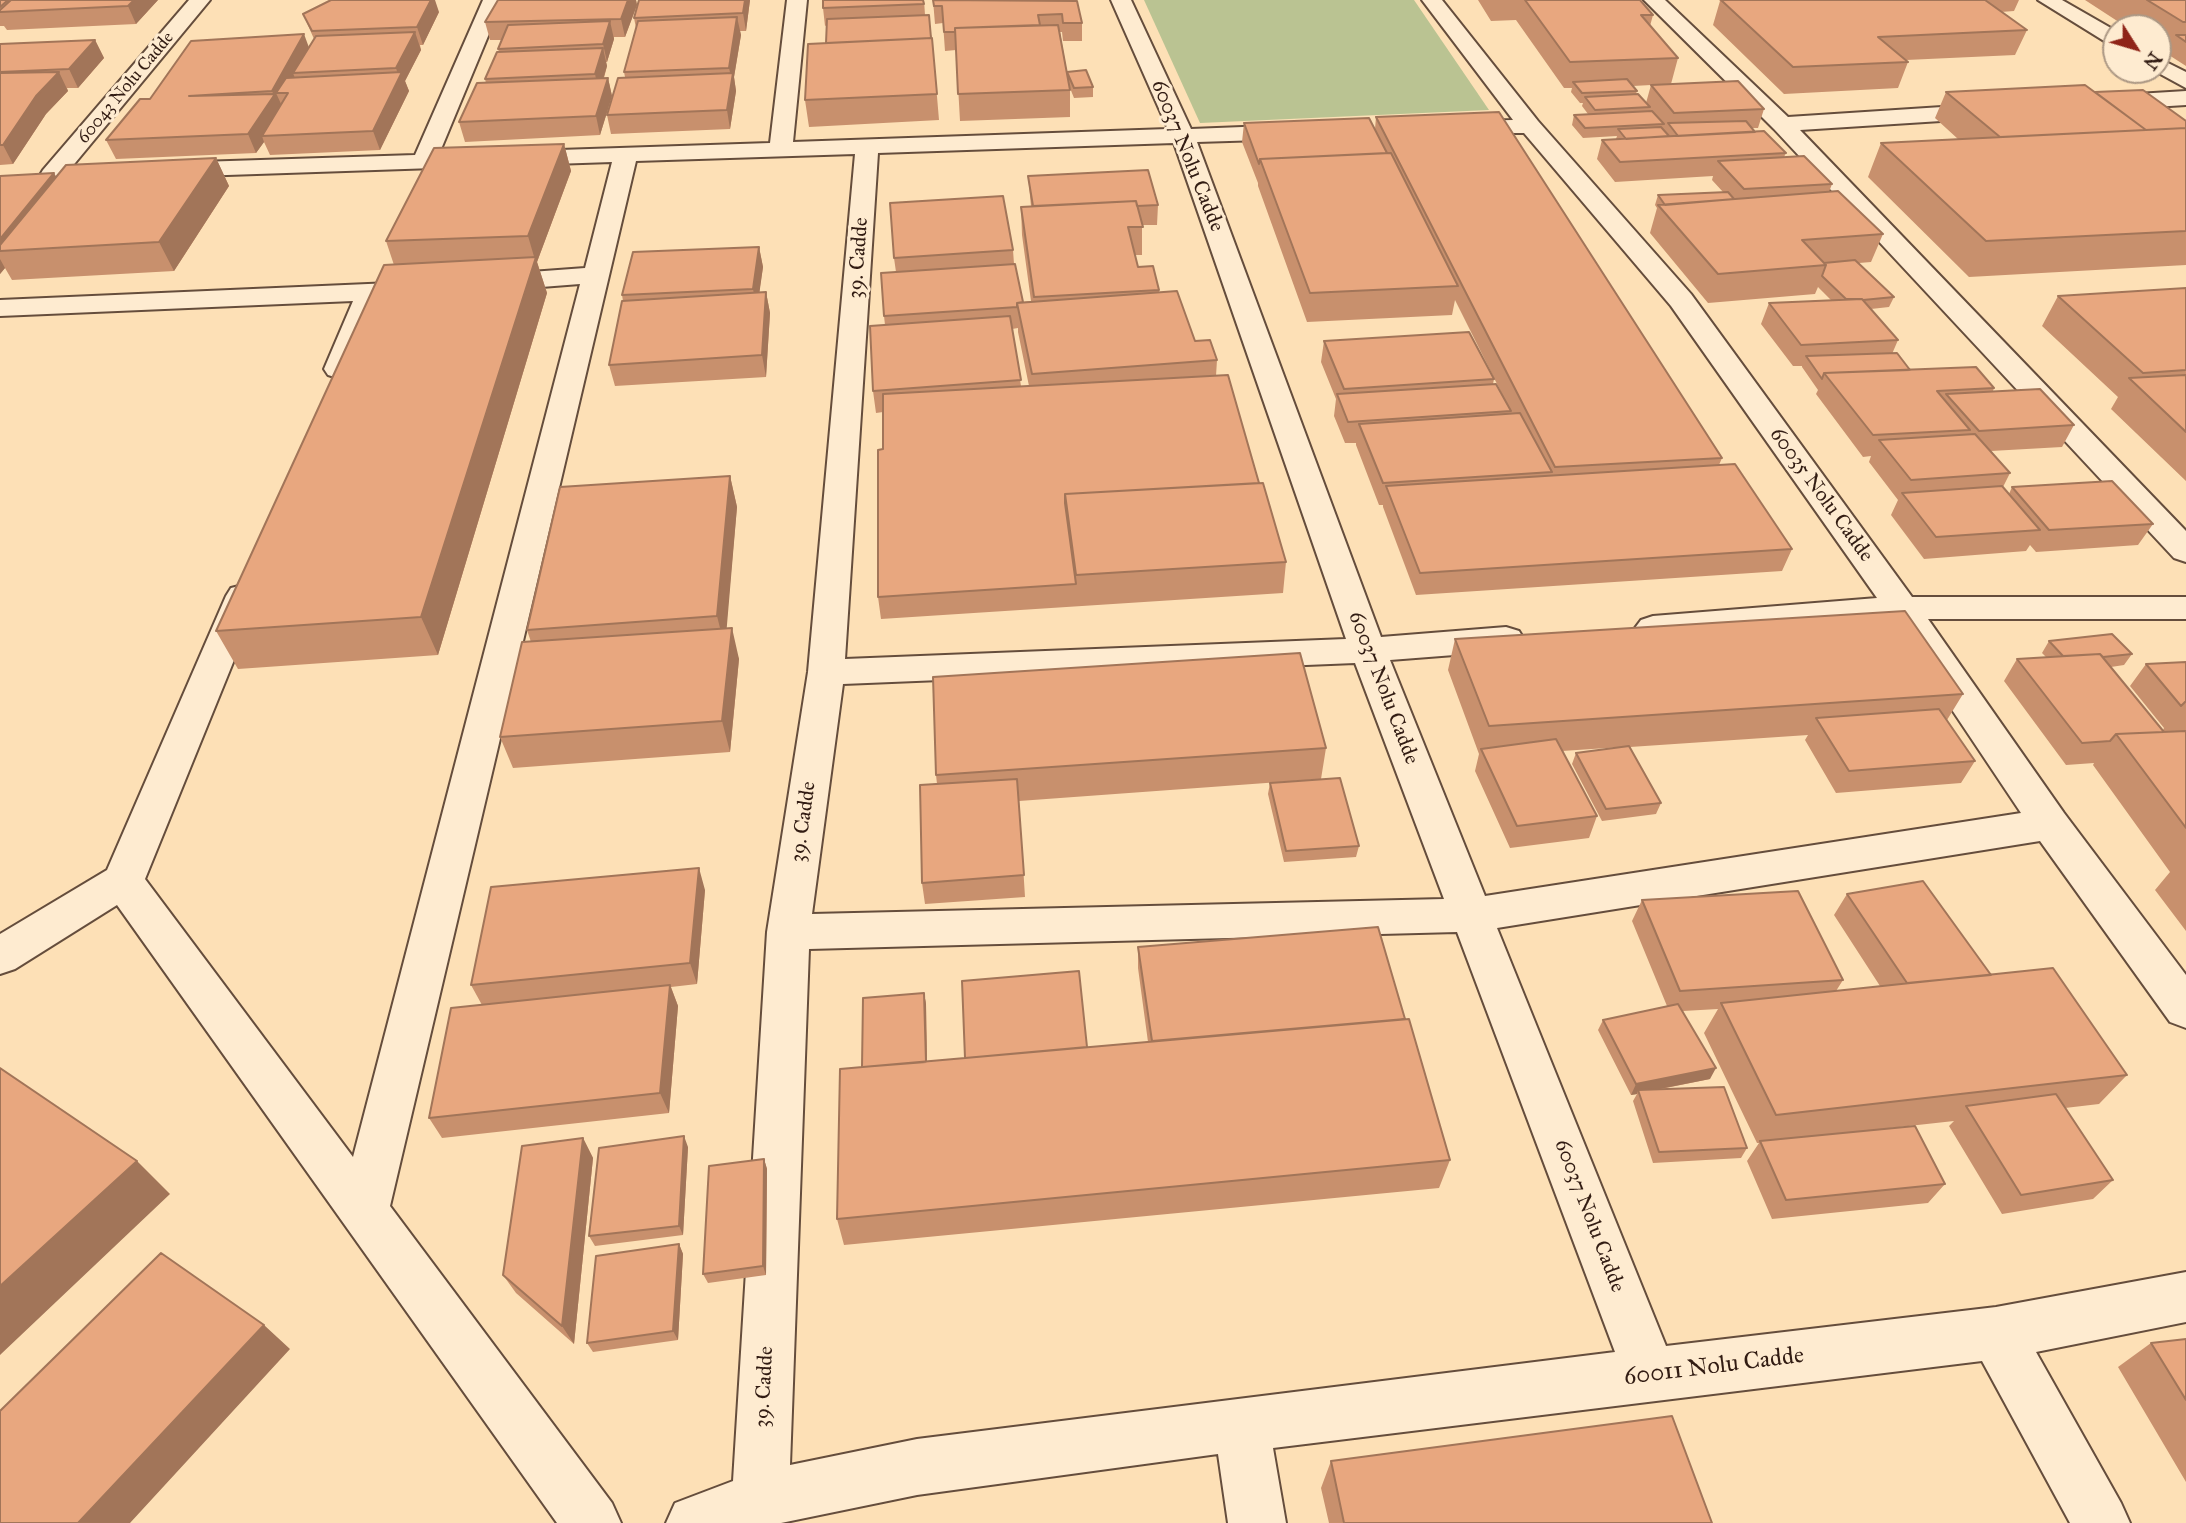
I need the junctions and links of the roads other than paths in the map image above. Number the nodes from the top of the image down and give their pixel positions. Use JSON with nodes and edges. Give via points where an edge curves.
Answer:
{"nodes":[{"id":1,"x":200,"y":0,"type":"edge"},
{"id":2,"x":494,"y":0,"type":"edge"},
{"id":3,"x":797,"y":0,"type":"edge"},
{"id":4,"x":1121,"y":0,"type":"edge"},
{"id":5,"x":1432,"y":0,"type":"edge"},
{"id":6,"x":1654,"y":0,"type":"edge"},
{"id":7,"x":2048,"y":0,"type":"edge"},
{"id":8,"x":2102,"y":32,"type":"edge"},
{"id":9,"x":2186,"y":98,"type":"edge"},
{"id":10,"x":2088,"y":104,"type":"edge"},
{"id":11,"x":2005,"y":110,"type":"edge"},
{"id":12,"x":1782,"y":124,"type":"junction"},
{"id":13,"x":1530,"y":126,"type":"junction"},
{"id":14,"x":1433,"y":128,"type":"edge"},
{"id":15,"x":1321,"y":131,"type":"edge"},
{"id":16,"x":1182,"y":134,"type":"junction"},
{"id":17,"x":867,"y":146,"type":"junction"},
{"id":18,"x":781,"y":148,"type":"junction"},
{"id":19,"x":626,"y":153,"type":"junction"},
{"id":20,"x":424,"y":161,"type":"junction"},
{"id":21,"x":148,"y":171,"type":"edge"},
{"id":22,"x":79,"y":174,"type":"edge"},
{"id":23,"x":52,"y":175,"type":"junction"},
{"id":24,"x":26,"y":177,"type":"edge"},
{"id":25,"x":596,"y":275,"type":"junction"},
{"id":26,"x":463,"y":285,"type":"edge"},
{"id":27,"x":0,"y":308,"type":"edge"},
{"id":28,"x":321,"y":408,"type":"edge"},
{"id":29,"x":2186,"y":551,"type":"edge"},
{"id":30,"x":257,"y":561,"type":"edge"},
{"id":31,"x":1902,"y":608,"type":"junction"},
{"id":32,"x":2186,"y":608,"type":"edge"},
{"id":33,"x":1615,"y":631,"type":"edge"},
{"id":34,"x":1532,"y":637,"type":"edge"},
{"id":35,"x":1368,"y":650,"type":"junction"},
{"id":36,"x":826,"y":672,"type":"junction"},
{"id":37,"x":2050,"y":824,"type":"junction"},
{"id":38,"x":123,"y":881,"type":"junction"},
{"id":39,"x":1471,"y":915,"type":"junction"},
{"id":40,"x":788,"y":932,"type":"junction"},
{"id":41,"x":0,"y":956,"type":"edge"},
{"id":42,"x":2186,"y":1009,"type":"edge"},
{"id":43,"x":365,"y":1211,"type":"junction"},
{"id":44,"x":2186,"y":1297,"type":"edge"},
{"id":45,"x":1996,"y":1333,"type":"junction"},
{"id":46,"x":1650,"y":1374,"type":"junction"},
{"id":47,"x":1241,"y":1424,"type":"junction"},
{"id":48,"x":760,"y":1499,"type":"junction"},
{"id":49,"x":592,"y":1523,"type":"edge"},
{"id":50,"x":695,"y":1523,"type":"edge"},
{"id":51,"x":1257,"y":1523,"type":"edge"},
{"id":52,"x":2101,"y":1523,"type":"edge"}],
"edges":[{"from":1,"to":23,"type":"street","name":"60043 Nolu Cadde"},
{"from":2,"to":20,"type":"street"},
{"from":3,"to":18,"type":"street"},
{"from":4,"to":16,"type":"street","name":"60037 Nolu Cadde"},
{"from":5,"to":13,"type":"street","name":"60035 Nolu Cadde"},
{"from":6,"to":12,"type":"street"},
{"from":7,"to":8,"type":"street"},
{"from":9,"to":10,"type":"street"},
{"from":11,"to":12,"type":"street"},
{"from":12,"to":29,"type":"street"},
{"from":13,"to":14,"type":"street"},
{"from":13,"to":31,"type":"street","name":"60035 Nolu Cadde","via":[[1681,300]]},
{"from":15,"to":16,"type":"street"},
{"from":16,"to":17,"type":"street"},
{"from":16,"to":35,"type":"street","name":"60037 Nolu Cadde"},
{"from":17,"to":18,"type":"street"},
{"from":17,"to":36,"type":"street","name":"39. Cadde"},
{"from":18,"to":19,"type":"street"},
{"from":19,"to":20,"type":"street"},
{"from":19,"to":25,"type":"street"},
{"from":20,"to":21,"type":"street"},
{"from":22,"to":23,"type":"street"},
{"from":23,"to":24,"type":"street"},
{"from":25,"to":26,"type":"street"},
{"from":25,"to":43,"type":"street"},
{"from":27,"to":28,"type":"street","via":[[390,291]]},
{"from":30,"to":38,"type":"street"},
{"from":31,"to":32,"type":"street"},
{"from":31,"to":33,"type":"street"},
{"from":31,"to":37,"type":"street","name":"60035 Nolu Cadde"},
{"from":34,"to":35,"type":"street"},
{"from":35,"to":36,"type":"street"},
{"from":35,"to":39,"type":"street","name":"60037 Nolu Cadde"},
{"from":36,"to":40,"type":"street","name":"39. Cadde"},
{"from":37,"to":39,"type":"street"},
{"from":37,"to":42,"type":"street","name":"60035 Nolu Cadde"},
{"from":38,"to":41,"type":"street"},
{"from":38,"to":43,"type":"street"},
{"from":39,"to":40,"type":"street"},
{"from":39,"to":46,"type":"street","name":"60037 Nolu Cadde"},
{"from":40,"to":48,"type":"street","name":"39. Cadde"},
{"from":43,"to":49,"type":"street"},
{"from":44,"to":45,"type":"street","name":"60011 Nolu Cadde"},
{"from":45,"to":46,"type":"street","name":"60011 Nolu Cadde"},
{"from":45,"to":52,"type":"street"},
{"from":46,"to":47,"type":"street","name":"60011 Nolu Cadde"},
{"from":47,"to":48,"type":"street","name":"60011 Nolu Cadde","via":[[917,1466]]},
{"from":47,"to":51,"type":"street"},
{"from":48,"to":50,"type":"street","name":"60011 Nolu Cadde"}]}
